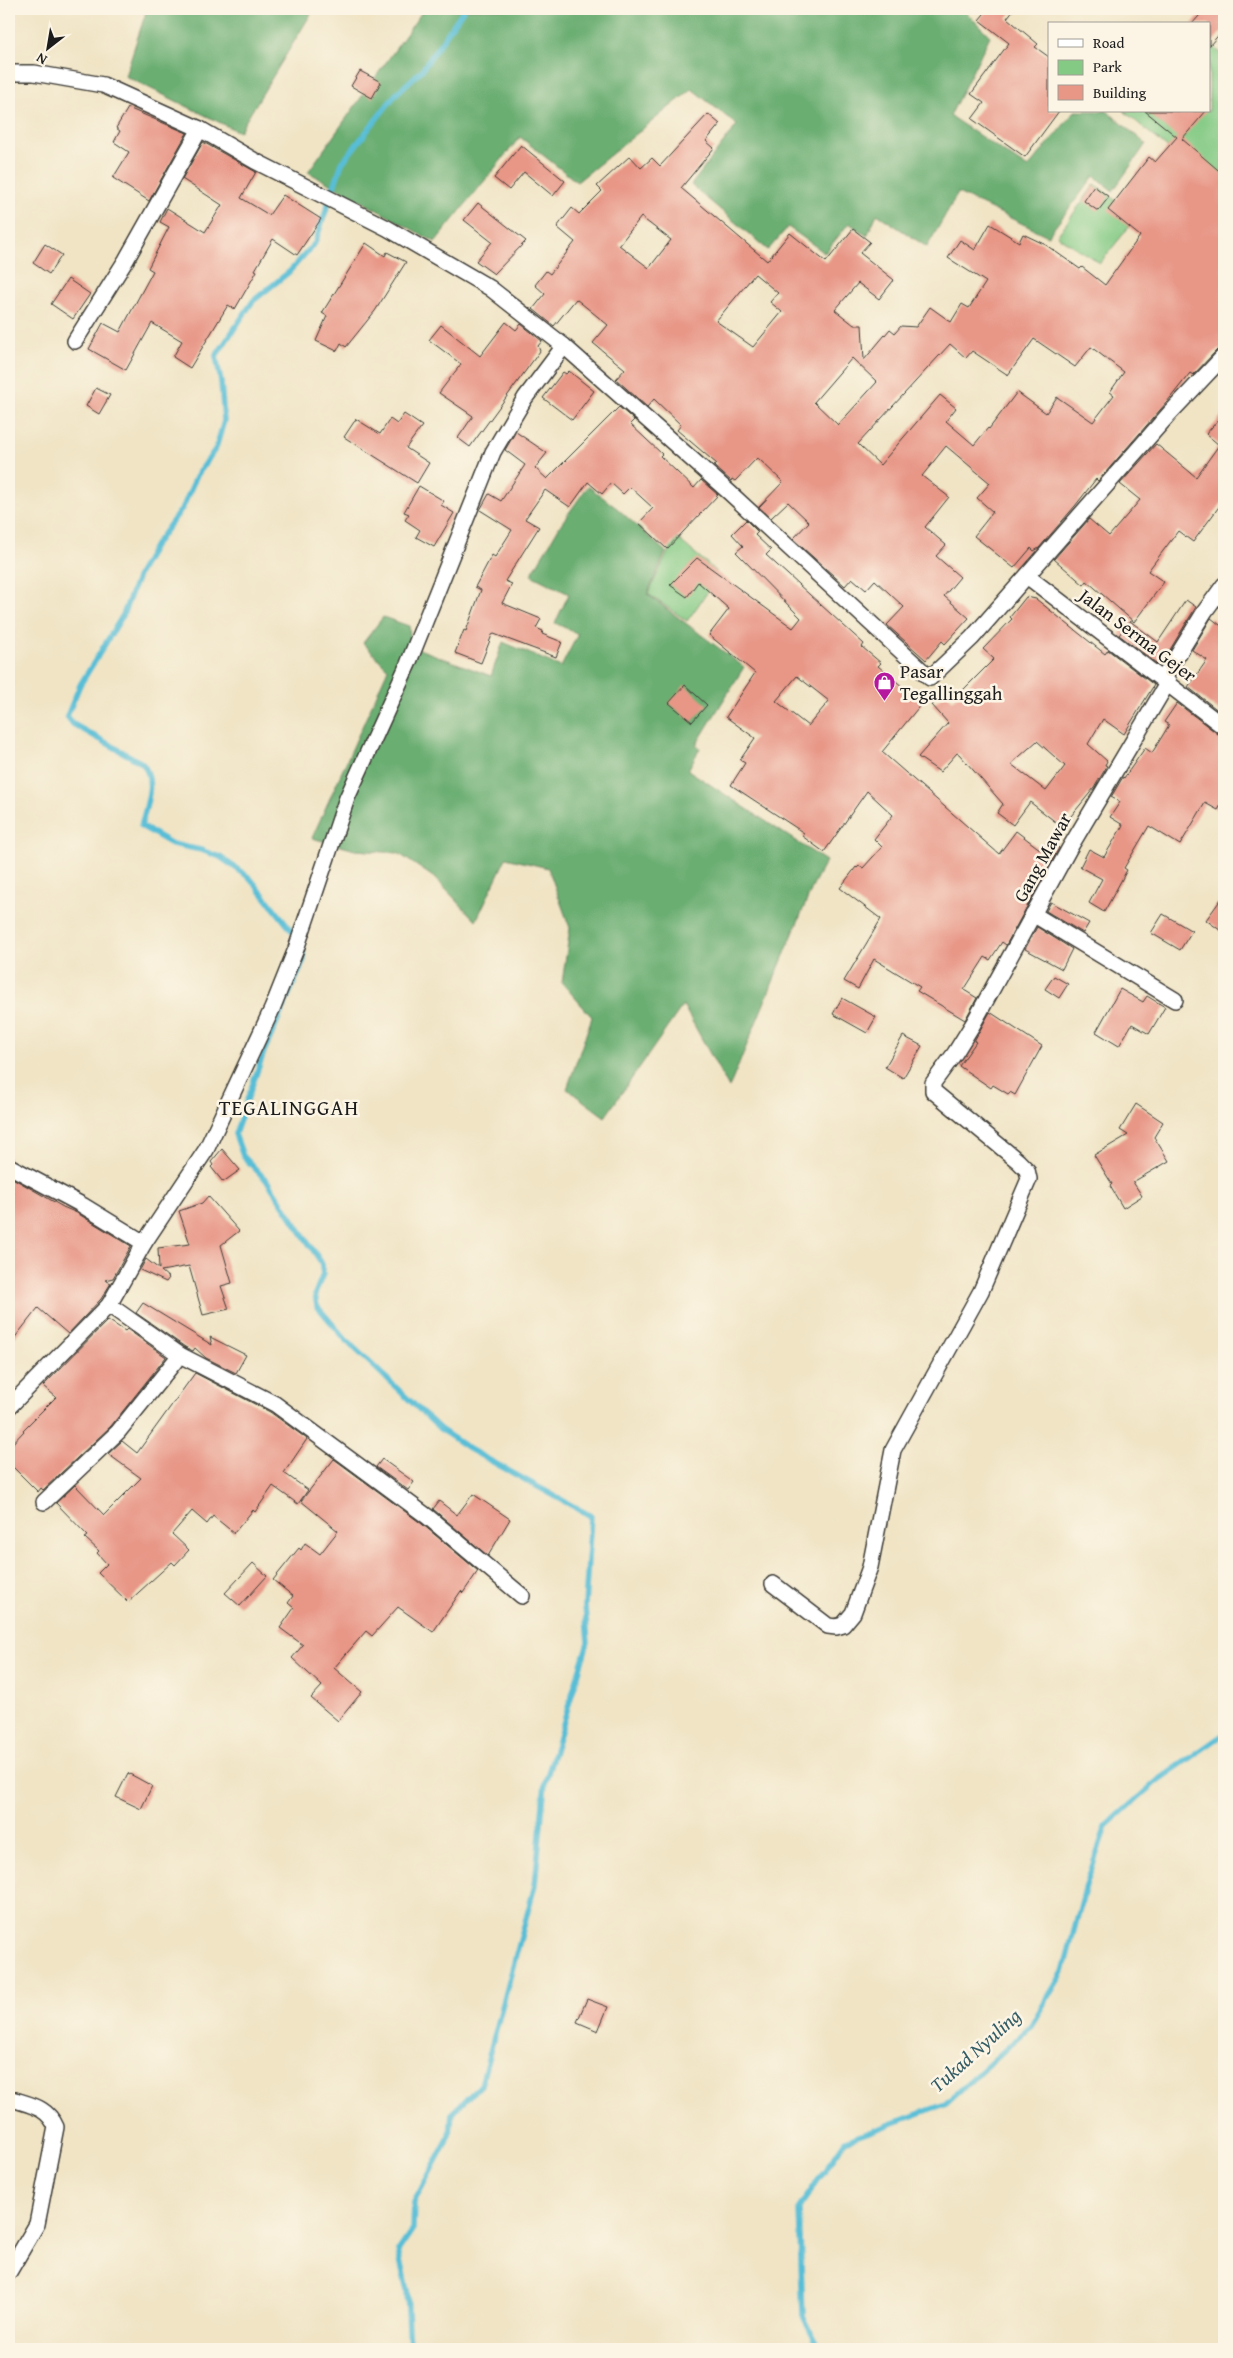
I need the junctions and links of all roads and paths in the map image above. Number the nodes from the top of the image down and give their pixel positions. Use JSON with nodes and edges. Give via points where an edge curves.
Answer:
{"nodes":[{"id":1,"x":9,"y":73,"type":"edge"},
{"id":2,"x":200,"y":129,"type":"junction"},
{"id":3,"x":75,"y":341,"type":"dead end"},
{"id":4,"x":564,"y":346,"type":"junction"},
{"id":5,"x":1224,"y":356,"type":"edge"},
{"id":6,"x":1027,"y":576,"type":"junction"},
{"id":7,"x":1224,"y":585,"type":"edge"},
{"id":8,"x":1166,"y":681,"type":"junction"},
{"id":9,"x":1224,"y":727,"type":"edge"},
{"id":10,"x":1033,"y":914,"type":"junction"},
{"id":11,"x":1175,"y":1000,"type":"dead end"},
{"id":12,"x":9,"y":1166,"type":"edge"},
{"id":13,"x":144,"y":1243,"type":"junction"},
{"id":14,"x":108,"y":1306,"type":"junction"},
{"id":15,"x":180,"y":1355,"type":"junction"},
{"id":16,"x":9,"y":1407,"type":"edge"},
{"id":17,"x":44,"y":1502,"type":"dead end"},
{"id":18,"x":773,"y":1584,"type":"dead end"},
{"id":19,"x":522,"y":1596,"type":"dead end"},
{"id":20,"x":9,"y":2098,"type":"edge"},
{"id":21,"x":9,"y":2272,"type":"edge"}],
"edges":[{"from":1,"to":2,"type":"street","via":[[34,73],[103,85]]},
{"from":2,"to":3,"type":"street","via":[[126,260]]},
{"from":2,"to":4,"type":"street","via":[[446,261],[490,288]]},
{"from":4,"to":6,"type":"street","via":[[730,493],[930,678],[972,638]]},
{"from":4,"to":13,"type":"street","via":[[510,422],[480,481],[408,664],[347,798],[296,949],[264,1026],[206,1150]]},
{"from":5,"to":6,"type":"street"},
{"from":6,"to":8,"type":"street","name":"Jalan Serma Gejer"},
{"from":7,"to":8,"type":"street","name":"Gang Mawar","via":[[1205,611]]},
{"from":8,"to":9,"type":"street","name":"Jalan Serma Gejer"},
{"from":8,"to":10,"type":"street","name":"Gang Mawar"},
{"from":10,"to":11,"type":"street"},
{"from":10,"to":18,"type":"street","name":"Gang Mawar","via":[[955,1053],[932,1083],[932,1091],[1018,1160],[1027,1170],[1029,1179],[981,1291],[893,1450],[870,1567],[853,1613],[843,1625],[836,1628],[828,1626]]},
{"from":12,"to":13,"type":"street"},
{"from":13,"to":14,"type":"street"},
{"from":14,"to":15,"type":"street"},
{"from":14,"to":16,"type":"street"},
{"from":15,"to":17,"type":"street","via":[[118,1432]]},
{"from":15,"to":19,"type":"street","via":[[275,1404],[428,1517]]},
{"from":20,"to":21,"type":"street","via":[[46,2112],[56,2127],[37,2224]]}]}
